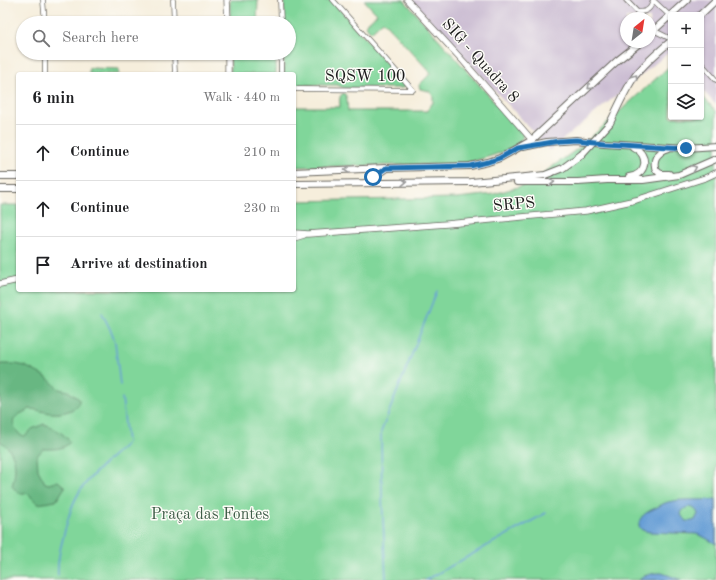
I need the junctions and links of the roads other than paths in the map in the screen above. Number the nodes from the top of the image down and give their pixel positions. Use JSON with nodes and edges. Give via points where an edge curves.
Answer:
{"nodes":[{"id":1,"x":43,"y":0,"type":"edge"},
{"id":2,"x":173,"y":0,"type":"edge"},
{"id":3,"x":227,"y":0,"type":"edge"},
{"id":4,"x":280,"y":0,"type":"edge"},
{"id":5,"x":333,"y":0,"type":"edge"},
{"id":6,"x":408,"y":0,"type":"edge"},
{"id":7,"x":626,"y":0,"type":"edge"},
{"id":8,"x":653,"y":0,"type":"edge"},
{"id":9,"x":687,"y":0,"type":"edge"},
{"id":10,"x":716,"y":0,"type":"edge"},
{"id":11,"x":638,"y":12,"type":"joint"},
{"id":12,"x":676,"y":12,"type":"edge"},
{"id":13,"x":703,"y":12,"type":"edge"},
{"id":14,"x":44,"y":16,"type":"edge"},
{"id":15,"x":174,"y":16,"type":"edge"},
{"id":16,"x":228,"y":16,"type":"edge"},
{"id":17,"x":281,"y":16,"type":"edge"},
{"id":18,"x":668,"y":16,"type":"edge"},
{"id":19,"x":668,"y":19,"type":"edge"},
{"id":20,"x":656,"y":27,"type":"edge"},
{"id":21,"x":656,"y":32,"type":"edge"},
{"id":22,"x":668,"y":38,"type":"edge"},
{"id":23,"x":668,"y":43,"type":"edge"},
{"id":24,"x":633,"y":48,"type":"edge"},
{"id":25,"x":45,"y":60,"type":"edge"},
{"id":26,"x":174,"y":60,"type":"edge"},
{"id":27,"x":228,"y":60,"type":"edge"},
{"id":28,"x":281,"y":60,"type":"edge"},
{"id":29,"x":704,"y":66,"type":"edge"},
{"id":30,"x":45,"y":72,"type":"edge"},
{"id":31,"x":175,"y":72,"type":"edge"},
{"id":32,"x":228,"y":72,"type":"edge"},
{"id":33,"x":281,"y":72,"type":"edge"},
{"id":34,"x":716,"y":80,"type":"edge"},
{"id":35,"x":296,"y":89,"type":"edge"},
{"id":36,"x":532,"y":140,"type":"junction"},
{"id":37,"x":627,"y":145,"type":"junction"},
{"id":38,"x":716,"y":146,"type":"edge"},
{"id":39,"x":518,"y":148,"type":"junction"},
{"id":40,"x":670,"y":148,"type":"junction"},
{"id":41,"x":716,"y":159,"type":"edge"},
{"id":42,"x":386,"y":168,"type":"junction"},
{"id":43,"x":296,"y":172,"type":"edge"},
{"id":44,"x":716,"y":173,"type":"edge"},
{"id":45,"x":679,"y":175,"type":"junction"},
{"id":46,"x":0,"y":176,"type":"edge"},
{"id":47,"x":16,"y":176,"type":"edge"},
{"id":48,"x":607,"y":180,"type":"junction"},
{"id":49,"x":471,"y":182,"type":"junction"},
{"id":50,"x":365,"y":183,"type":"junction"},
{"id":51,"x":296,"y":184,"type":"edge"},
{"id":52,"x":16,"y":188,"type":"edge"},
{"id":53,"x":0,"y":189,"type":"edge"},
{"id":54,"x":296,"y":233,"type":"edge"},
{"id":55,"x":308,"y":234,"type":"junction"},
{"id":56,"x":296,"y":237,"type":"edge"},
{"id":57,"x":16,"y":280,"type":"edge"},
{"id":58,"x":0,"y":284,"type":"edge"}],
"edges":[{"from":1,"to":14,"type":"street"},
{"from":2,"to":15,"type":"street"},
{"from":3,"to":16,"type":"main road"},
{"from":4,"to":17,"type":"street"},
{"from":5,"to":35,"type":"street","name":"SQSW 100","via":[[413,90]]},
{"from":6,"to":36,"type":"main road","name":"SIG - Quadra 8"},
{"from":7,"to":11,"type":"street"},
{"from":8,"to":11,"type":"street","via":[[649,10]]},
{"from":8,"to":18,"type":"street"},
{"from":9,"to":12,"type":"main road"},
{"from":10,"to":13,"type":"main road"},
{"from":19,"to":20,"type":"main road"},
{"from":21,"to":22,"type":"street"},
{"from":49,"to":23,"type":"main road","one_way":true,"bridge":true,"via":[[545,175],[563,168],[582,154],[610,123],[636,75]]},
{"from":24,"to":36,"type":"main road","one_way":true},
{"from":25,"to":30,"type":"street"},
{"from":26,"to":31,"type":"street"},
{"from":27,"to":32,"type":"main road"},
{"from":28,"to":33,"type":"street"},
{"from":29,"to":34,"type":"street"},
{"from":36,"to":39,"type":"main road"},
{"from":37,"to":39,"type":"main road","via":[[571,140]]},
{"from":37,"to":40,"type":"main road"},
{"from":37,"to":48,"type":"main road","via":[[643,155],[642,171],[634,177]]},
{"from":38,"to":40,"type":"main road"},
{"from":39,"to":42,"type":"main road","via":[[500,158],[470,166]]},
{"from":40,"to":45,"type":"main road","via":[[660,153],[654,164],[662,174]]},
{"from":45,"to":41,"type":"main road","one_way":true},
{"from":42,"to":43,"type":"main road","one_way":true},
{"from":42,"to":50,"type":"main road"},
{"from":44,"to":55,"type":"main road","name":"SRPS","via":[[636,200],[586,212]]},
{"from":45,"to":48,"type":"main road","via":[[642,180]]},
{"from":46,"to":47,"type":"main road"},
{"from":49,"to":48,"type":"main road","one_way":true},
{"from":50,"to":49,"type":"main road","one_way":true},
{"from":50,"to":51,"type":"main road"},
{"from":52,"to":53,"type":"main road"},
{"from":54,"to":55,"type":"main road","name":"SRPS"},
{"from":55,"to":56,"type":"main road","name":"SRPS"},
{"from":57,"to":58,"type":"main road"}]}
